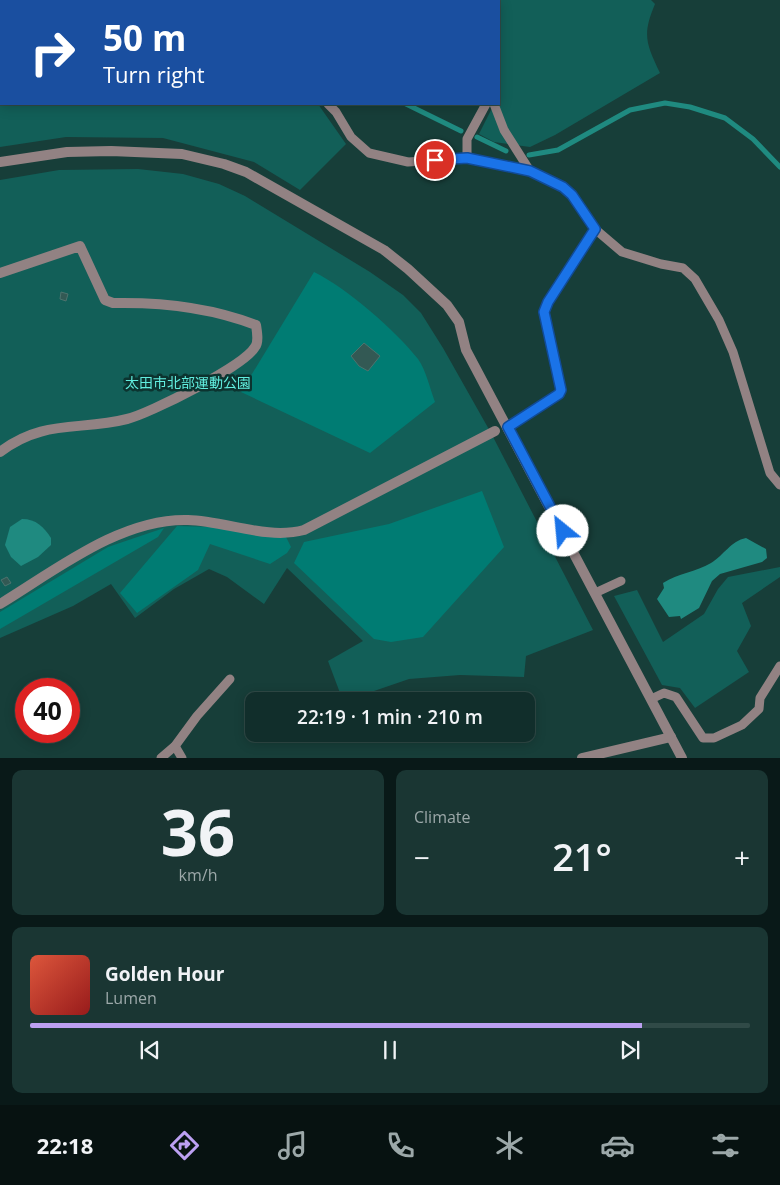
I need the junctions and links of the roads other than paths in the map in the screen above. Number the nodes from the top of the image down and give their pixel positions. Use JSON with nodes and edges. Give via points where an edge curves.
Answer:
{"nodes":[{"id":1,"x":329,"y":105,"type":"edge"},
{"id":2,"x":485,"y":105,"type":"edge"},
{"id":3,"x":494,"y":105,"type":"edge"},
{"id":4,"x":467,"y":158,"type":"junction"},
{"id":5,"x":0,"y":162,"type":"edge"},
{"id":6,"x":530,"y":171,"type":"junction"},
{"id":7,"x":595,"y":229,"type":"junction"},
{"id":8,"x":0,"y":273,"type":"edge"},
{"id":9,"x":508,"y":427,"type":"junction"},
{"id":10,"x":495,"y":431,"type":"dead end"},
{"id":11,"x":0,"y":452,"type":"edge"},
{"id":12,"x":780,"y":485,"type":"edge"},
{"id":13,"x":621,"y":581,"type":"dead end"},
{"id":14,"x":595,"y":593,"type":"junction"},
{"id":15,"x":0,"y":604,"type":"edge"},
{"id":16,"x":780,"y":666,"type":"edge"},
{"id":17,"x":230,"y":679,"type":"dead end"},
{"id":18,"x":651,"y":699,"type":"junction"},
{"id":19,"x":671,"y":736,"type":"junction"},
{"id":20,"x":175,"y":746,"type":"junction"},
{"id":21,"x":162,"y":758,"type":"edge"},
{"id":22,"x":182,"y":758,"type":"edge"},
{"id":23,"x":582,"y":758,"type":"edge"},
{"id":24,"x":682,"y":758,"type":"edge"}],
"edges":[{"from":1,"to":4,"type":"lane","via":[[351,138],[369,153],[408,162]]},
{"from":2,"to":4,"type":"lane","via":[[467,139]]},
{"from":3,"to":6,"type":"lane","via":[[504,130]]},
{"from":4,"to":6,"type":"lane"},
{"from":5,"to":9,"type":"street","via":[[67,152],[182,154],[224,164],[266,182],[384,250],[437,295],[459,322],[466,350]]},
{"from":6,"to":7,"type":"lane","via":[[572,195]]},
{"from":7,"to":9,"type":"lane","via":[[544,312],[561,390]]},
{"from":7,"to":12,"type":"lane","via":[[622,252],[683,268],[695,279],[733,352],[770,473]]},
{"from":8,"to":11,"type":"street","via":[[80,246],[105,300],[237,317],[256,325],[257,340],[256,347],[226,369],[147,413],[111,422],[38,431]]},
{"from":9,"to":14,"type":"street"},
{"from":10,"to":15,"type":"street","via":[[304,530],[288,534],[190,520],[139,526],[99,544]]},
{"from":13,"to":14,"type":"lane"},
{"from":14,"to":18,"type":"street"},
{"from":16,"to":18,"type":"lane","via":[[760,698],[759,709],[742,725],[714,738],[703,738],[676,697],[664,693]]},
{"from":17,"to":20,"type":"lane"},
{"from":18,"to":19,"type":"street"},
{"from":19,"to":23,"type":"street"},
{"from":19,"to":24,"type":"street"},
{"from":20,"to":21,"type":"lane"},
{"from":20,"to":22,"type":"lane"}]}
